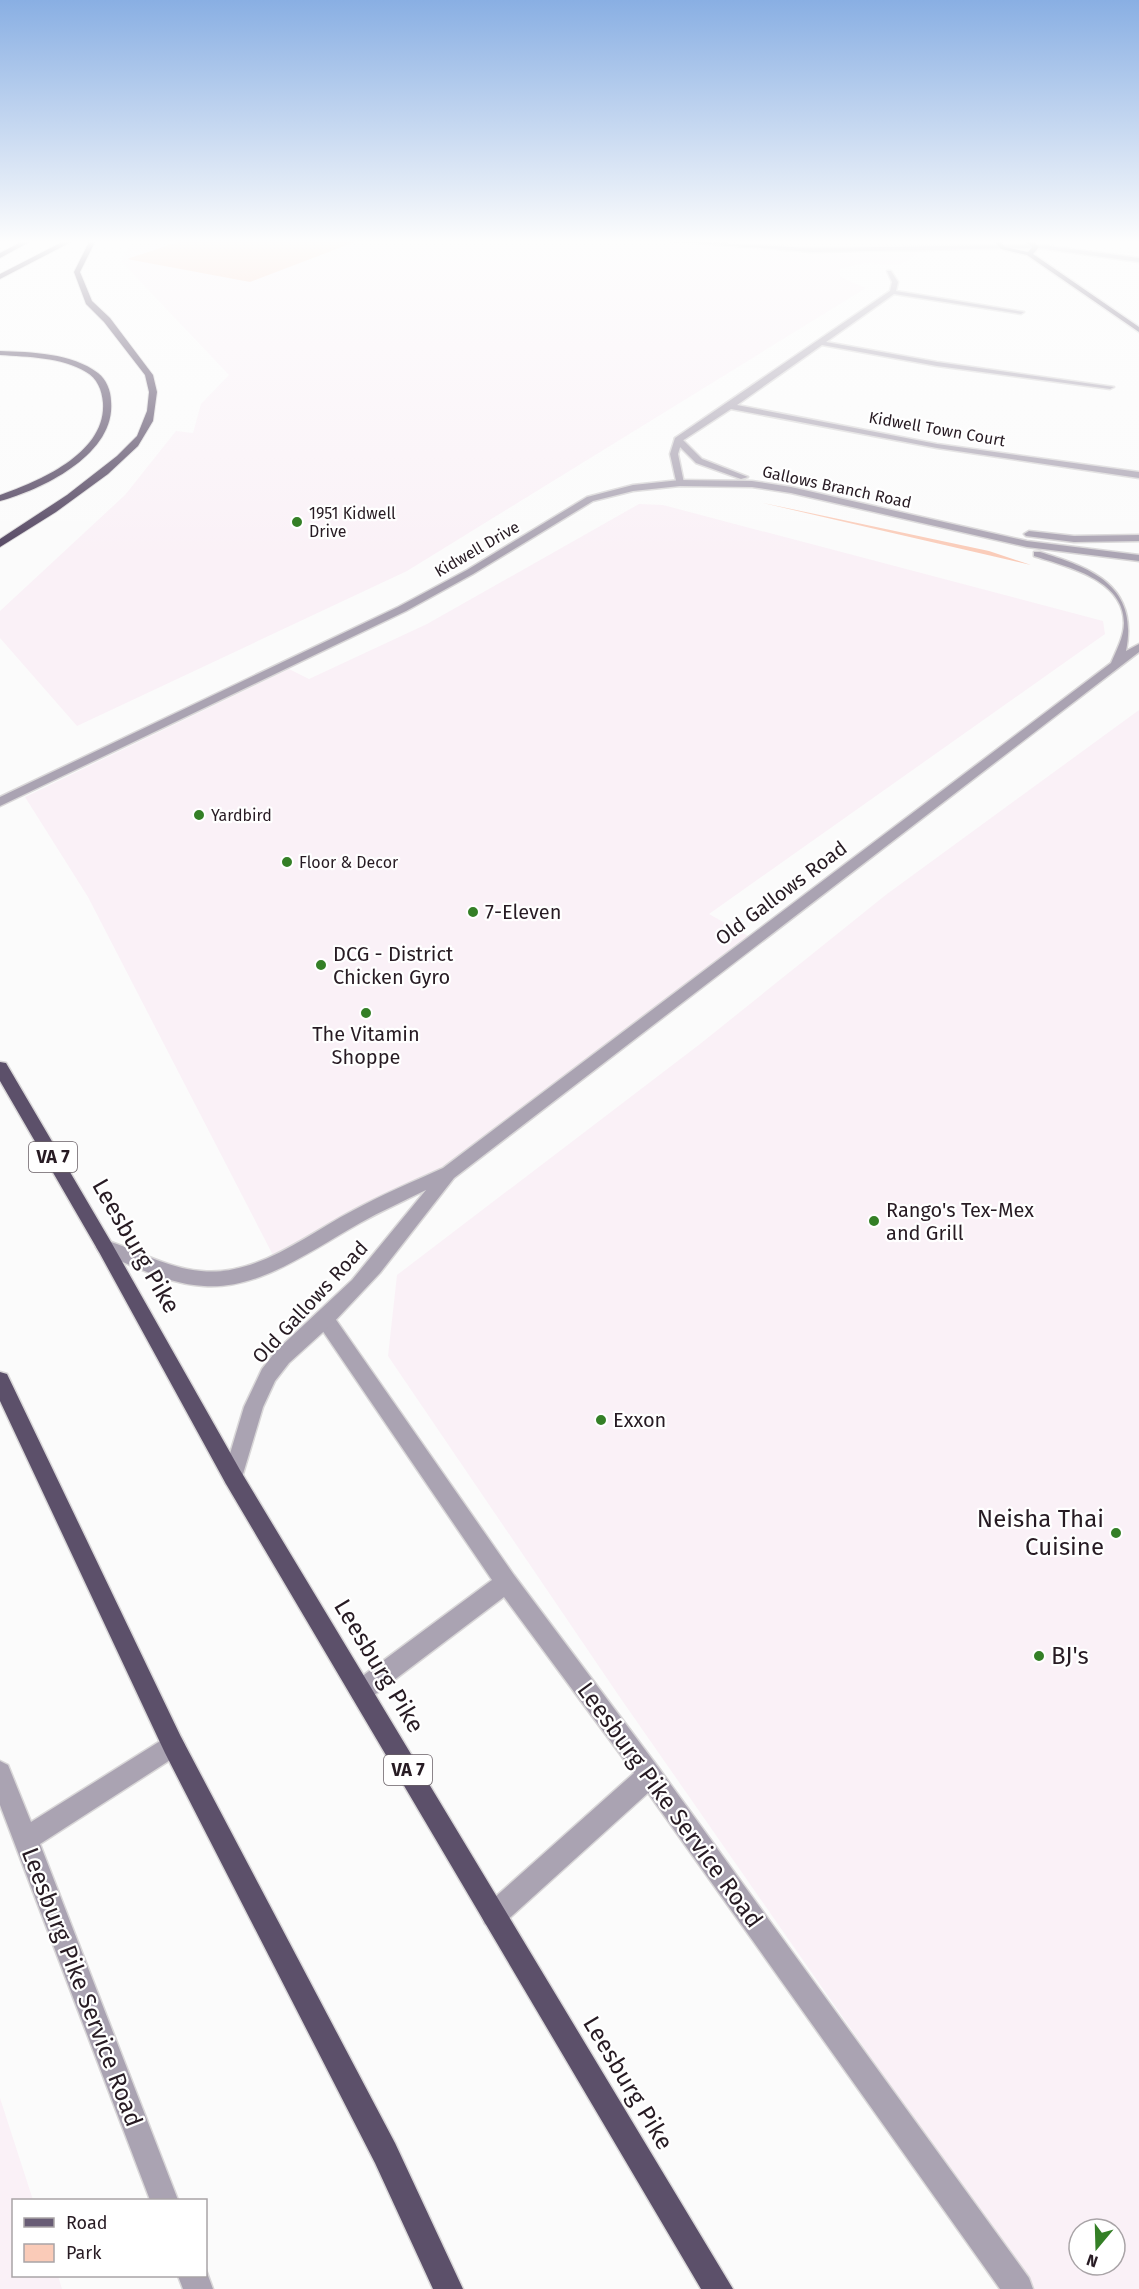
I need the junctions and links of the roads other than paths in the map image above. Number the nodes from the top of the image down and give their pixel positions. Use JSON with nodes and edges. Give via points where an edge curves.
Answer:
{"nodes":[{"id":1,"x":127,"y":347,"type":"edge"},
{"id":2,"x":815,"y":347,"type":"edge"},
{"id":3,"x":842,"y":347,"type":"edge"},
{"id":4,"x":0,"y":353,"type":"edge"},
{"id":5,"x":1110,"y":387,"type":"dead end"},
{"id":6,"x":730,"y":406,"type":"junction"},
{"id":7,"x":678,"y":440,"type":"junction"},
{"id":8,"x":1139,"y":475,"type":"edge"},
{"id":9,"x":680,"y":483,"type":"junction"},
{"id":10,"x":791,"y":490,"type":"junction"},
{"id":11,"x":0,"y":498,"type":"edge"},
{"id":12,"x":951,"y":527,"type":"junction"},
{"id":13,"x":1139,"y":538,"type":"edge"},
{"id":14,"x":0,"y":544,"type":"edge"},
{"id":15,"x":1139,"y":558,"type":"edge"},
{"id":16,"x":1139,"y":647,"type":"edge"},
{"id":17,"x":1116,"y":665,"type":"junction"},
{"id":18,"x":0,"y":802,"type":"edge"},
{"id":19,"x":0,"y":1067,"type":"edge"},
{"id":20,"x":449,"y":1173,"type":"junction"},
{"id":21,"x":105,"y":1248,"type":"junction"},
{"id":22,"x":325,"y":1318,"type":"junction"},
{"id":23,"x":2,"y":1389,"type":"edge"},
{"id":24,"x":233,"y":1477,"type":"junction"},
{"id":25,"x":506,"y":1582,"type":"junction"},
{"id":26,"x":361,"y":1691,"type":"junction"},
{"id":27,"x":173,"y":1746,"type":"junction"},
{"id":28,"x":0,"y":1773,"type":"edge"},
{"id":29,"x":650,"y":1775,"type":"junction"},
{"id":30,"x":26,"y":1839,"type":"junction"},
{"id":31,"x":494,"y":1915,"type":"junction"},
{"id":32,"x":164,"y":2199,"type":"edge"},
{"id":33,"x":448,"y":2289,"type":"edge"},
{"id":34,"x":718,"y":2289,"type":"edge"},
{"id":35,"x":1018,"y":2289,"type":"edge"}],
"edges":[{"from":1,"to":14,"type":"highway","via":[[152,383],[147,424],[136,443],[101,474]]},
{"from":2,"to":6,"type":"street"},
{"from":3,"to":5,"type":"street"},
{"from":4,"to":11,"type":"highway","via":[[50,358],[80,367],[97,376],[109,404],[108,417],[96,440],[77,460],[41,482]]},
{"from":6,"to":7,"type":"street"},
{"from":6,"to":8,"type":"street","name":"Kidwell Town Court","via":[[938,446]]},
{"from":7,"to":9,"type":"street","via":[[674,454]]},
{"from":7,"to":10,"type":"street","via":[[688,453],[706,465]]},
{"from":9,"to":10,"type":"street","name":"Gallows Branch Road","via":[[752,484]]},
{"from":9,"to":18,"type":"street","name":"Kidwell Drive","via":[[633,488],[590,500],[402,609]]},
{"from":10,"to":12,"type":"street","name":"Gallows Branch Road"},
{"from":12,"to":13,"type":"street","name":"Gallows Branch Road","via":[[1074,539]]},
{"from":12,"to":15,"type":"street","name":"Gallows Branch Road","via":[[1053,549]]},
{"from":12,"to":17,"type":"street","via":[[1083,570],[1120,594],[1128,610],[1129,624]]},
{"from":16,"to":17,"type":"street","name":"Old Gallows Road"},
{"from":17,"to":20,"type":"street","name":"Old Gallows Road"},
{"from":19,"to":21,"type":"highway","name":"Leesburg Pike","number":"VA 7"},
{"from":20,"to":21,"type":"street","name":"Old Gallows Road","via":[[359,1214],[276,1261],[241,1274],[201,1279]]},
{"from":20,"to":22,"type":"street","name":"Old Gallows Road","via":[[401,1237]]},
{"from":21,"to":24,"type":"highway","name":"Leesburg Pike","number":"VA 7"},
{"from":22,"to":24,"type":"street","name":"Old Gallows Road","via":[[297,1342],[263,1385]]},
{"from":22,"to":25,"type":"street","name":"Leesburg Pike Service Road"},
{"from":23,"to":27,"type":"highway"},
{"from":24,"to":26,"type":"highway","name":"Leesburg Pike","number":"VA 7"},
{"from":25,"to":26,"type":"street"},
{"from":25,"to":29,"type":"street","name":"Leesburg Pike Service Road"},
{"from":26,"to":31,"type":"highway","name":"Leesburg Pike","number":"VA 7"},
{"from":27,"to":30,"type":"street"},
{"from":27,"to":33,"type":"highway","via":[[385,2153]]},
{"from":28,"to":30,"type":"street","name":"Leesburg Pike Service Road"},
{"from":29,"to":31,"type":"street"},
{"from":29,"to":35,"type":"street","name":"Leesburg Pike Service Road"},
{"from":30,"to":32,"type":"street","name":"Leesburg Pike Service Road"},
{"from":31,"to":34,"type":"highway","name":"Leesburg Pike","number":"VA 7"}]}
